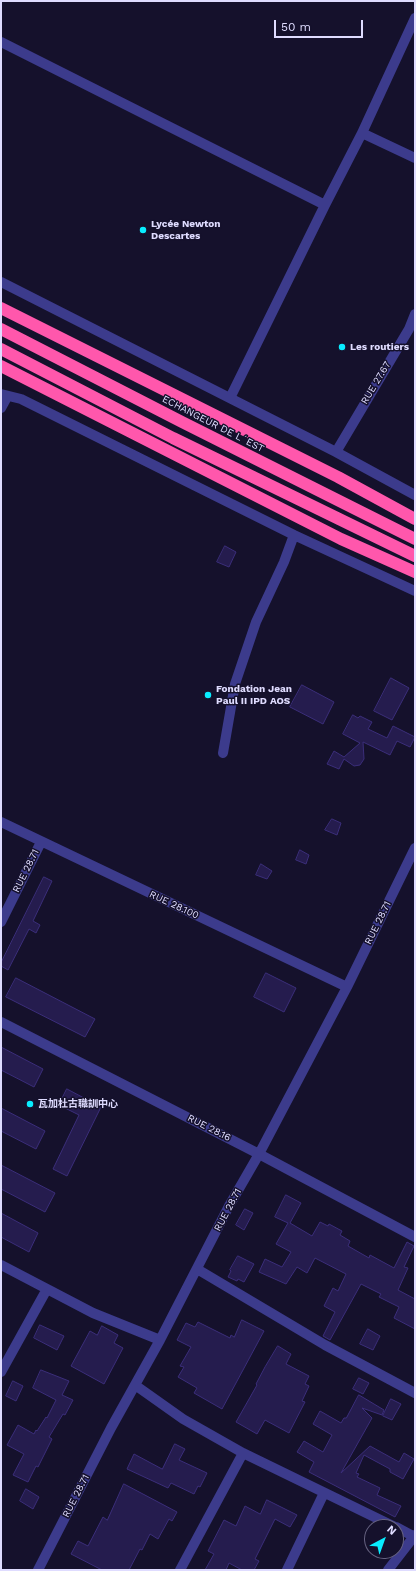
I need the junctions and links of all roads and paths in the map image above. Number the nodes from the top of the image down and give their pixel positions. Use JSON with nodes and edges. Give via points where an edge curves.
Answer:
{"nodes":[{"id":1,"x":415,"y":18,"type":"edge"},
{"id":2,"x":1,"y":42,"type":"edge"},
{"id":3,"x":362,"y":133,"type":"junction"},
{"id":4,"x":415,"y":158,"type":"edge"},
{"id":5,"x":325,"y":204,"type":"junction"},
{"id":6,"x":1,"y":282,"type":"edge"},
{"id":7,"x":1,"y":308,"type":"edge"},
{"id":8,"x":415,"y":314,"type":"edge"},
{"id":9,"x":1,"y":329,"type":"edge"},
{"id":10,"x":412,"y":330,"type":"edge"},
{"id":11,"x":1,"y":348,"type":"edge"},
{"id":12,"x":1,"y":366,"type":"edge"},
{"id":13,"x":4,"y":395,"type":"edge"},
{"id":14,"x":230,"y":398,"type":"junction"},
{"id":15,"x":1,"y":408,"type":"edge"},
{"id":16,"x":336,"y":452,"type":"junction"},
{"id":17,"x":415,"y":495,"type":"edge"},
{"id":18,"x":415,"y":519,"type":"edge"},
{"id":19,"x":294,"y":535,"type":"junction"},
{"id":20,"x":415,"y":539,"type":"edge"},
{"id":21,"x":415,"y":556,"type":"edge"},
{"id":22,"x":415,"y":572,"type":"edge"},
{"id":23,"x":415,"y":591,"type":"edge"},
{"id":24,"x":223,"y":753,"type":"dead end"},
{"id":25,"x":1,"y":822,"type":"edge"},
{"id":26,"x":41,"y":842,"type":"junction"},
{"id":27,"x":415,"y":848,"type":"edge"},
{"id":28,"x":1,"y":922,"type":"edge"},
{"id":29,"x":346,"y":987,"type":"junction"},
{"id":30,"x":1,"y":1022,"type":"edge"},
{"id":31,"x":259,"y":1154,"type":"junction"},
{"id":32,"x":415,"y":1237,"type":"edge"},
{"id":33,"x":1,"y":1266,"type":"edge"},
{"id":34,"x":197,"y":1270,"type":"junction"},
{"id":35,"x":47,"y":1289,"type":"junction"},
{"id":36,"x":160,"y":1340,"type":"junction"},
{"id":37,"x":1,"y":1372,"type":"edge"},
{"id":38,"x":135,"y":1385,"type":"junction"},
{"id":39,"x":415,"y":1393,"type":"edge"},
{"id":40,"x":243,"y":1453,"type":"junction"},
{"id":41,"x":324,"y":1493,"type":"junction"},
{"id":42,"x":379,"y":1519,"type":"edge"},
{"id":43,"x":404,"y":1531,"type":"edge"},
{"id":44,"x":415,"y":1536,"type":"edge"},
{"id":45,"x":41,"y":1569,"type":"edge"},
{"id":46,"x":180,"y":1570,"type":"edge"},
{"id":47,"x":287,"y":1570,"type":"edge"},
{"id":48,"x":388,"y":1570,"type":"edge"}],
"edges":[{"from":1,"to":3,"type":"street"},
{"from":2,"to":5,"type":"street"},
{"from":3,"to":4,"type":"street"},
{"from":3,"to":5,"type":"street"},
{"from":5,"to":14,"type":"street"},
{"from":6,"to":14,"type":"street"},
{"from":7,"to":18,"type":"highway","via":[[338,477]]},
{"from":8,"to":10,"type":"street","name":"RUE 27.67"},
{"from":9,"to":20,"type":"highway","name":"ECHANGEUR DE L´EST"},
{"from":10,"to":16,"type":"street","name":"RUE 27.67"},
{"from":11,"to":21,"type":"highway","via":[[163,432]]},
{"from":12,"to":22,"type":"highway","via":[[341,539]]},
{"from":13,"to":15,"type":"street"},
{"from":13,"to":19,"type":"street","via":[[21,399]]},
{"from":14,"to":16,"type":"street"},
{"from":16,"to":17,"type":"street"},
{"from":19,"to":23,"type":"street"},
{"from":19,"to":24,"type":"street","via":[[256,622],[235,684]]},
{"from":25,"to":26,"type":"street","name":"RUE 28.100"},
{"from":26,"to":28,"type":"street","name":"RUE 28.71"},
{"from":26,"to":29,"type":"street","name":"RUE 28.100"},
{"from":27,"to":29,"type":"street","name":"RUE 28.71"},
{"from":29,"to":31,"type":"street","name":"RUE 28.71"},
{"from":30,"to":31,"type":"street","name":"RUE 28.16"},
{"from":31,"to":32,"type":"street","name":"RUE 28.16"},
{"from":31,"to":34,"type":"street","name":"RUE 28.71"},
{"from":33,"to":35,"type":"street"},
{"from":34,"to":36,"type":"street","name":"RUE 28.71"},
{"from":34,"to":39,"type":"street","via":[[325,1345]]},
{"from":35,"to":36,"type":"street","via":[[93,1313]]},
{"from":35,"to":37,"type":"street"},
{"from":36,"to":38,"type":"street","name":"RUE 28.71"},
{"from":38,"to":40,"type":"street","via":[[183,1418]]},
{"from":38,"to":45,"type":"street","name":"RUE 28.71"},
{"from":40,"to":41,"type":"street"},
{"from":40,"to":46,"type":"street"},
{"from":41,"to":42,"type":"street"},
{"from":41,"to":47,"type":"street"},
{"from":43,"to":44,"type":"street"},
{"from":44,"to":48,"type":"street"}]}
